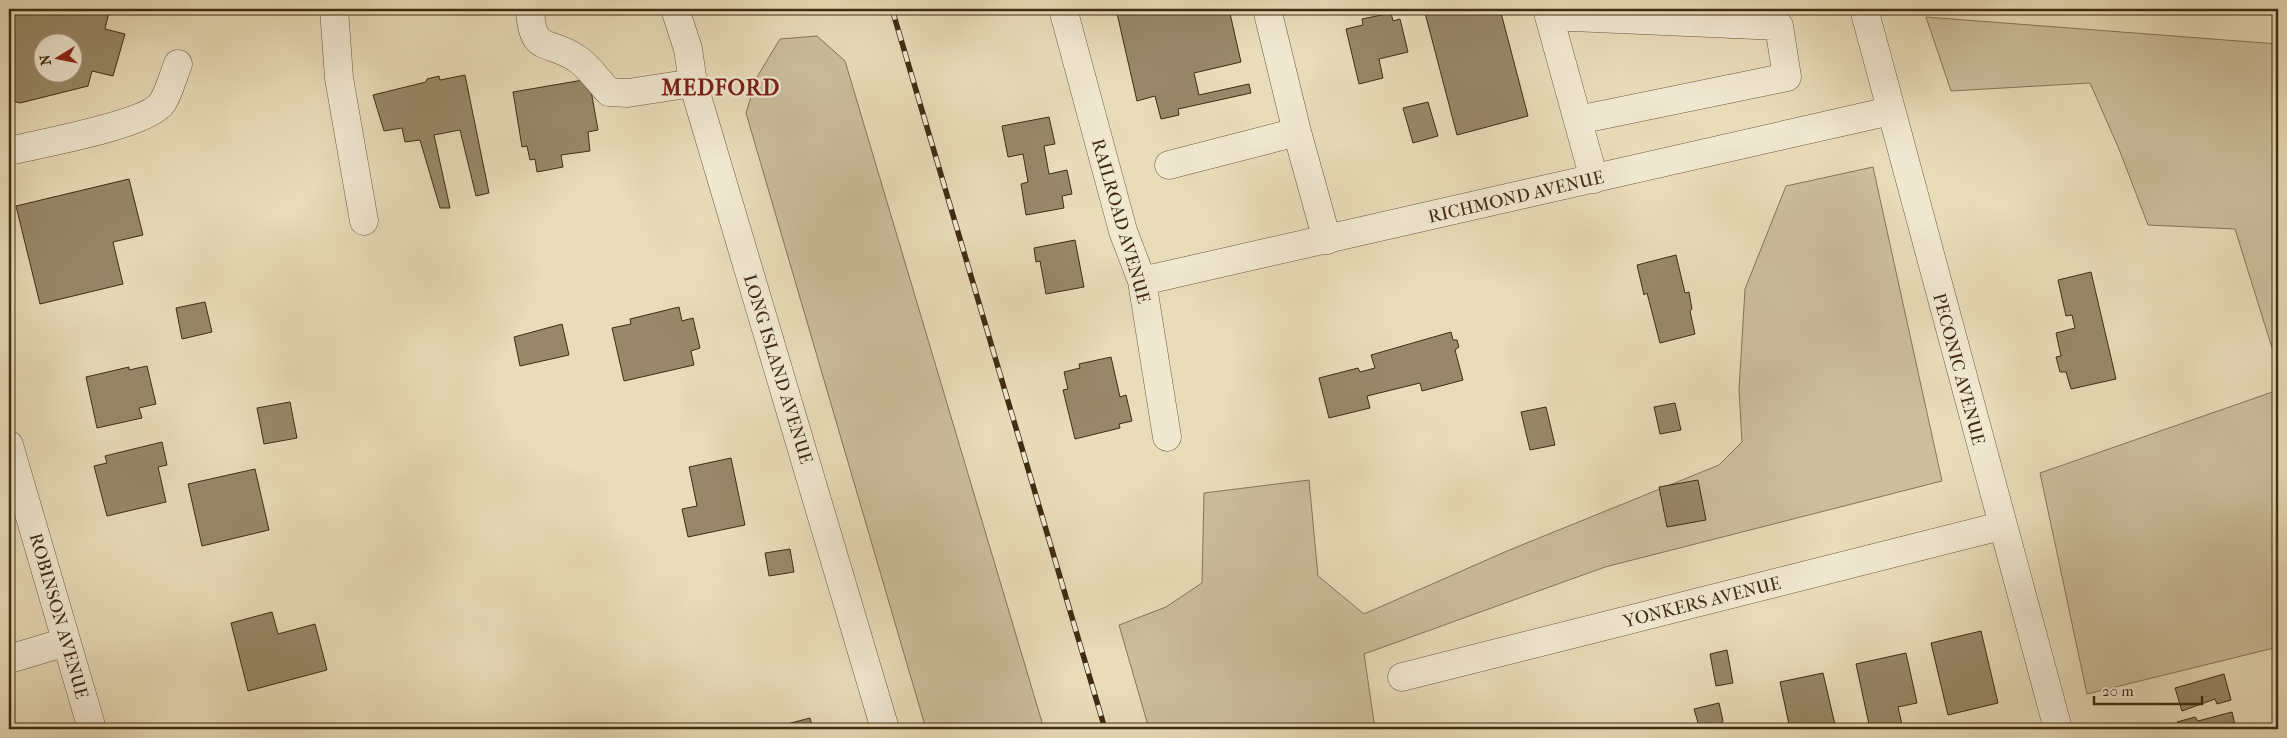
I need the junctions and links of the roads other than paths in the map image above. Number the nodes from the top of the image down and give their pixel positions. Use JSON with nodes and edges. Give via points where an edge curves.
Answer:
{"nodes":[{"id":1,"x":334,"y":9,"type":"edge"},
{"id":2,"x":530,"y":9,"type":"edge"},
{"id":3,"x":675,"y":9,"type":"edge"},
{"id":4,"x":1063,"y":9,"type":"edge"},
{"id":5,"x":1267,"y":9,"type":"edge"},
{"id":6,"x":1864,"y":9,"type":"edge"},
{"id":7,"x":1548,"y":12,"type":"edge"},
{"id":8,"x":178,"y":64,"type":"dead end"},
{"id":9,"x":694,"y":83,"type":"junction"},
{"id":10,"x":1890,"y":111,"type":"junction"},
{"id":11,"x":1578,"y":120,"type":"junction"},
{"id":12,"x":1297,"y":132,"type":"junction"},
{"id":13,"x":9,"y":152,"type":"edge"},
{"id":14,"x":1169,"y":165,"type":"dead end"},
{"id":15,"x":1594,"y":179,"type":"junction"},
{"id":16,"x":364,"y":221,"type":"dead end"},
{"id":17,"x":1327,"y":240,"type":"junction"},
{"id":18,"x":1142,"y":282,"type":"junction"},
{"id":19,"x":1167,"y":437,"type":"dead end"},
{"id":20,"x":9,"y":450,"type":"edge"},
{"id":21,"x":2001,"y":526,"type":"junction"},
{"id":22,"x":66,"y":642,"type":"junction"},
{"id":23,"x":9,"y":658,"type":"edge"},
{"id":24,"x":1402,"y":677,"type":"dead end"},
{"id":25,"x":92,"y":729,"type":"edge"},
{"id":26,"x":885,"y":729,"type":"edge"},
{"id":27,"x":2058,"y":729,"type":"edge"}],
"edges":[{"from":1,"to":16,"type":"street","via":[[339,78]]},
{"from":2,"to":9,"type":"street","via":[[534,34],[543,45],[575,57],[609,92],[628,93]]},
{"from":3,"to":9,"type":"street","name":"LONG ISLAND AVENUE","via":[[688,49]]},
{"from":4,"to":18,"type":"street","name":"RAILROAD AVENUE","via":[[1123,232]]},
{"from":5,"to":12,"type":"street"},
{"from":6,"to":10,"type":"street","name":"PECONIC AVENUE"},
{"from":7,"to":11,"type":"street"},
{"from":7,"to":11,"type":"street","via":[[1779,26],[1787,77]]},
{"from":8,"to":13,"type":"street","via":[[162,103],[151,113]]},
{"from":9,"to":26,"type":"street","name":"LONG ISLAND AVENUE"},
{"from":10,"to":15,"type":"street","name":"RICHMOND AVENUE"},
{"from":10,"to":21,"type":"street","name":"PECONIC AVENUE"},
{"from":11,"to":15,"type":"street"},
{"from":12,"to":14,"type":"street"},
{"from":12,"to":17,"type":"street"},
{"from":15,"to":17,"type":"street","name":"RICHMOND AVENUE"},
{"from":17,"to":18,"type":"street","name":"RICHMOND AVENUE"},
{"from":18,"to":19,"type":"street","name":"RAILROAD AVENUE"},
{"from":20,"to":22,"type":"street","name":"ROBINSON AVENUE"},
{"from":21,"to":24,"type":"street","name":"YONKERS AVENUE"},
{"from":21,"to":27,"type":"street","name":"PECONIC AVENUE"},
{"from":22,"to":23,"type":"street"},
{"from":22,"to":25,"type":"street","name":"ROBINSON AVENUE"}]}
